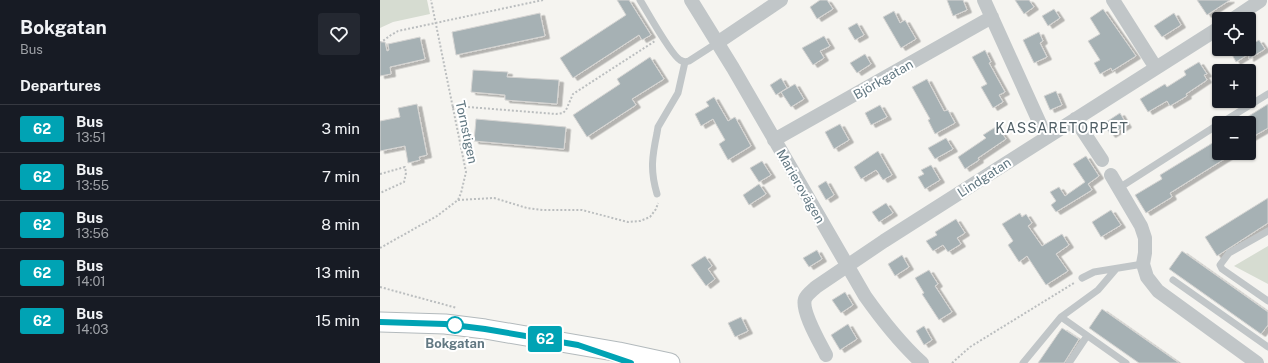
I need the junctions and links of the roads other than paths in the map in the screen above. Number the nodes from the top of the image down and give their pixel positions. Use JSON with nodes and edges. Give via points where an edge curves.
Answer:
{"nodes":[{"id":1,"x":640,"y":0,"type":"edge"},
{"id":2,"x":691,"y":0,"type":"edge"},
{"id":3,"x":781,"y":0,"type":"edge"},
{"id":4,"x":984,"y":0,"type":"edge"},
{"id":5,"x":1113,"y":0,"type":"edge"},
{"id":6,"x":1260,"y":2,"type":"dead end"},
{"id":7,"x":1244,"y":12,"type":"edge"},
{"id":8,"x":992,"y":17,"type":"junction"},
{"id":9,"x":1212,"y":32,"type":"edge"},
{"id":10,"x":718,"y":43,"type":"junction"},
{"id":11,"x":685,"y":62,"type":"junction"},
{"id":12,"x":1156,"y":68,"type":"junction"},
{"id":13,"x":1268,"y":94,"type":"edge"},
{"id":14,"x":1233,"y":116,"type":"edge"},
{"id":15,"x":1075,"y":119,"type":"junction"},
{"id":16,"x":1212,"y":129,"type":"edge"},
{"id":17,"x":1046,"y":137,"type":"junction"},
{"id":18,"x":774,"y":140,"type":"junction"},
{"id":19,"x":1102,"y":160,"type":"dead end"},
{"id":20,"x":1111,"y":175,"type":"dead end"},
{"id":21,"x":1119,"y":188,"type":"junction"},
{"id":22,"x":657,"y":194,"type":"road end"},
{"id":23,"x":1268,"y":231,"type":"edge"},
{"id":24,"x":1143,"y":264,"type":"junction"},
{"id":25,"x":847,"y":266,"type":"junction"},
{"id":26,"x":1116,"y":269,"type":"junction"},
{"id":27,"x":1082,"y":278,"type":"road end"},
{"id":28,"x":1173,"y":280,"type":"dead end"},
{"id":29,"x":1268,"y":301,"type":"edge"},
{"id":30,"x":1061,"y":317,"type":"junction"},
{"id":31,"x":380,"y":322,"type":"edge"},
{"id":32,"x":1087,"y":336,"type":"junction"},
{"id":33,"x":578,"y":345,"type":"junction"},
{"id":34,"x":1268,"y":347,"type":"edge"},
{"id":35,"x":826,"y":355,"type":"dead end"},
{"id":36,"x":631,"y":363,"type":"edge"},
{"id":37,"x":670,"y":363,"type":"edge"},
{"id":38,"x":922,"y":363,"type":"edge"},
{"id":39,"x":1023,"y":363,"type":"edge"},
{"id":40,"x":1069,"y":363,"type":"edge"},
{"id":41,"x":1126,"y":363,"type":"edge"},
{"id":42,"x":1257,"y":363,"type":"edge"}],
"edges":[{"from":1,"to":11,"type":"lane","via":[[676,57]]},
{"from":2,"to":10,"type":"street","name":"Marierovägen"},
{"from":3,"to":10,"type":"street"},
{"from":4,"to":8,"type":"street"},
{"from":5,"to":12,"type":"street"},
{"from":6,"to":7,"type":"street"},
{"from":8,"to":17,"type":"street"},
{"from":8,"to":18,"type":"street","name":"Björkgatan"},
{"from":9,"to":12,"type":"street","name":"Lindgatan"},
{"from":10,"to":11,"type":"lane"},
{"from":10,"to":18,"type":"street","name":"Marierovägen"},
{"from":11,"to":22,"type":"lane","via":[[678,93],[658,127],[652,169]]},
{"from":12,"to":15,"type":"street","name":"Lindgatan"},
{"from":13,"to":14,"type":"lane"},
{"from":15,"to":17,"type":"street","name":"Lindgatan"},
{"from":15,"to":19,"type":"street"},
{"from":16,"to":21,"type":"lane"},
{"from":17,"to":25,"type":"street","name":"Lindgatan"},
{"from":18,"to":25,"type":"street","name":"Marierovägen"},
{"from":20,"to":21,"type":"street"},
{"from":21,"to":24,"type":"street","via":[[1145,238]]},
{"from":23,"to":29,"type":"lane","via":[[1229,253],[1220,266]]},
{"from":24,"to":26,"type":"lane"},
{"from":24,"to":42,"type":"street","via":[[1147,277],[1158,290]]},
{"from":25,"to":35,"type":"street","name":"Lindgatan","via":[[816,287],[807,295],[805,301],[805,311]]},
{"from":25,"to":38,"type":"street","name":"Marierovägen","via":[[887,326]]},
{"from":26,"to":27,"type":"lane","via":[[1094,272]]},
{"from":26,"to":30,"type":"lane","via":[[1098,290]]},
{"from":28,"to":34,"type":"lane"},
{"from":30,"to":32,"type":"lane"},
{"from":30,"to":39,"type":"lane"},
{"from":31,"to":33,"type":"street","via":[[445,324]]},
{"from":32,"to":40,"type":"lane"},
{"from":32,"to":41,"type":"lane"},
{"from":33,"to":36,"type":"street"},
{"from":33,"to":37,"type":"street"}]}
